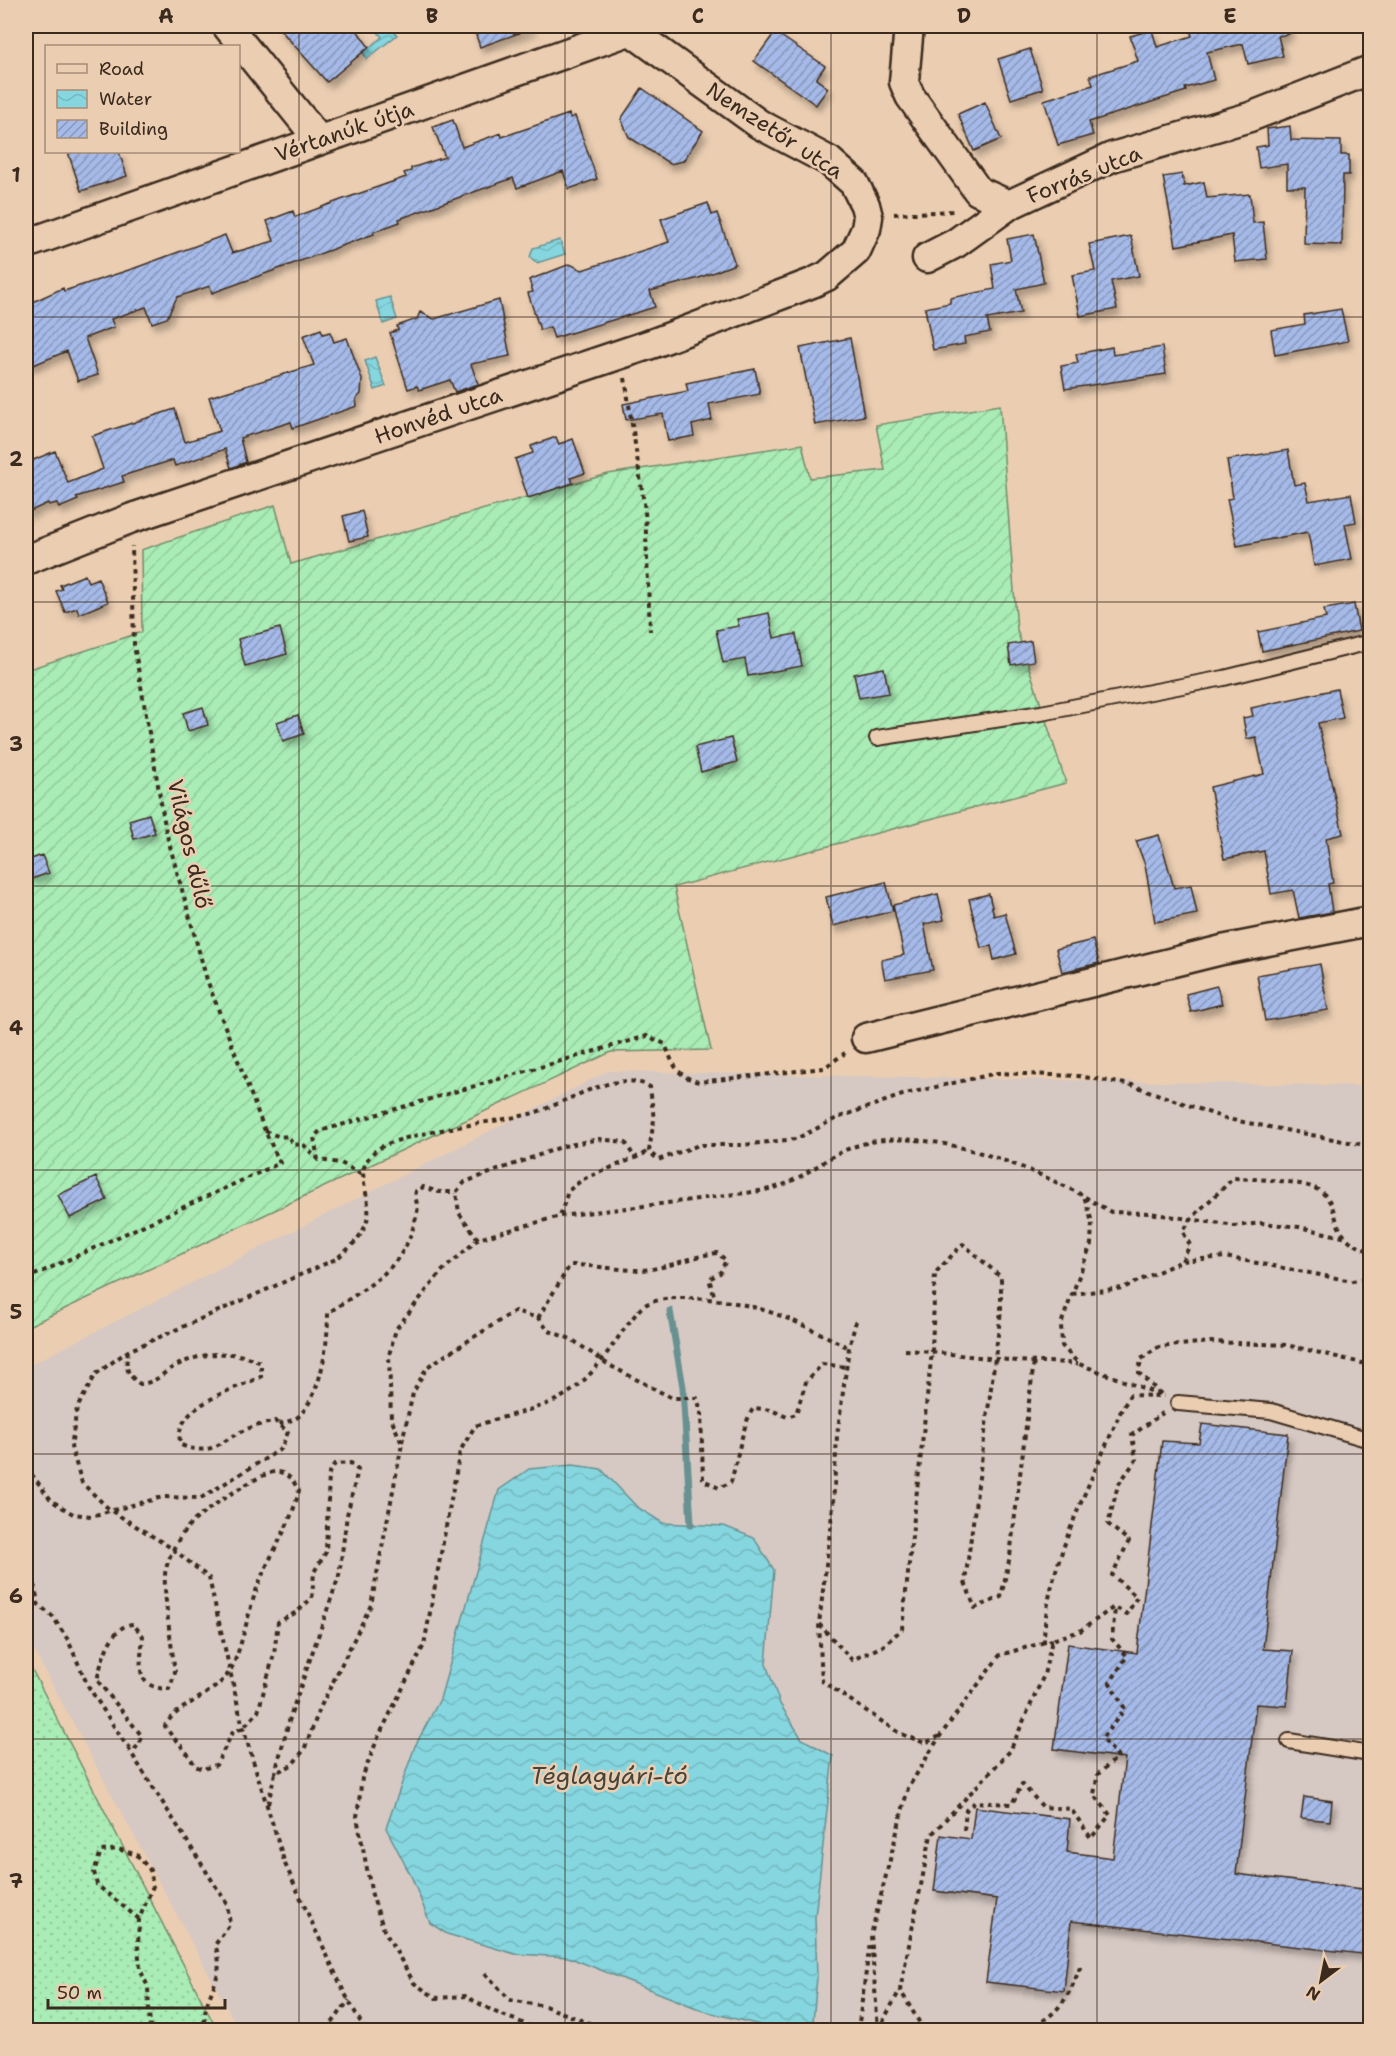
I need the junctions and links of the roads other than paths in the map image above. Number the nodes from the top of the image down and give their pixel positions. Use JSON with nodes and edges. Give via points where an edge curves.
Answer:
{"nodes":[{"id":1,"x":227,"y":26,"type":"edge"},
{"id":2,"x":909,"y":26,"type":"edge"},
{"id":3,"x":627,"y":28,"type":"edge"},
{"id":4,"x":1371,"y":70,"type":"edge"},
{"id":5,"x":320,"y":140,"type":"junction"},
{"id":6,"x":1009,"y":205,"type":"junction"},
{"id":7,"x":26,"y":244,"type":"edge"},
{"id":8,"x":927,"y":258,"type":"dead end"},
{"id":9,"x":846,"y":261,"type":"joint"},
{"id":10,"x":26,"y":560,"type":"edge"},
{"id":11,"x":1371,"y":642,"type":"edge"},
{"id":12,"x":878,"y":738,"type":"dead end"},
{"id":13,"x":1371,"y":921,"type":"edge"},
{"id":14,"x":866,"y":1038,"type":"road end"},
{"id":15,"x":1178,"y":1403,"type":"road end"},
{"id":16,"x":1371,"y":1440,"type":"edge"},
{"id":17,"x":1289,"y":1741,"type":"dead end"},
{"id":18,"x":1371,"y":1754,"type":"edge"}],
"edges":[{"from":1,"to":5,"type":"street"},
{"from":2,"to":6,"type":"street","name":"Forrás utca","via":[[904,82],[909,96],[978,191]]},
{"from":3,"to":5,"type":"street","name":"Vértanúk útja"},
{"from":3,"to":9,"type":"street","name":"Nemzetőr utca","via":[[759,124],[829,161],[854,183],[865,205],[867,223],[856,251]]},
{"from":4,"to":6,"type":"street","name":"Forrás utca","via":[[1250,117],[1112,157]]},
{"from":5,"to":7,"type":"street","name":"Vértanúk útja"},
{"from":6,"to":8,"type":"street","via":[[956,243]]},
{"from":9,"to":10,"type":"street","name":"Honvéd utca","via":[[812,283],[621,354],[132,518]]},
{"from":11,"to":12,"type":"lane","via":[[1213,681]]},
{"from":13,"to":14,"type":"street","via":[[1222,950]]},
{"from":15,"to":16,"type":"lane","via":[[1271,1411]]},
{"from":17,"to":18,"type":"lane"}]}
